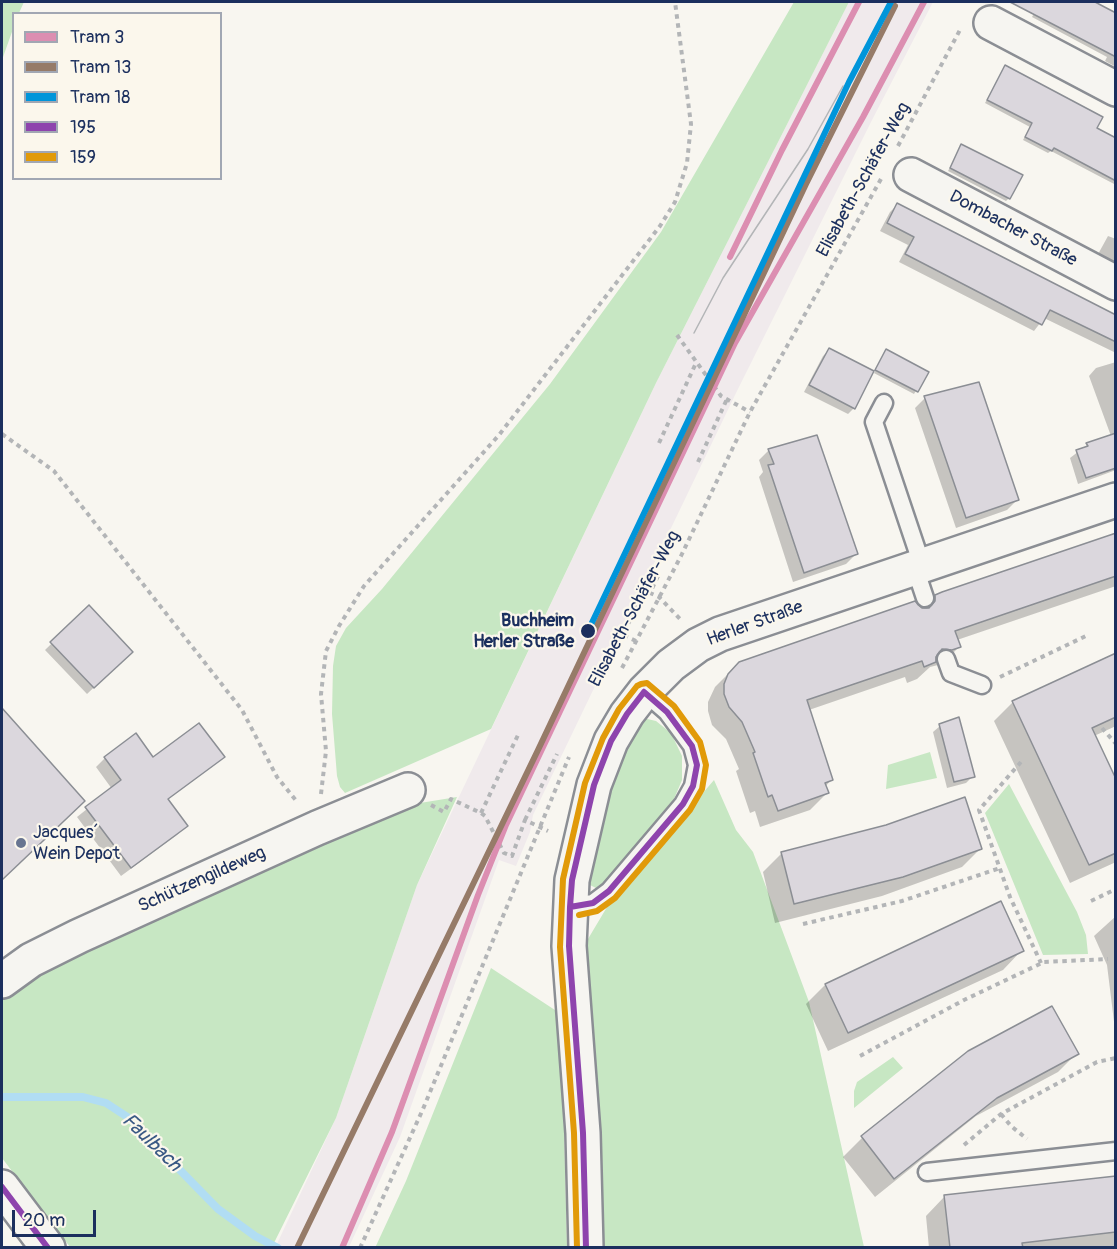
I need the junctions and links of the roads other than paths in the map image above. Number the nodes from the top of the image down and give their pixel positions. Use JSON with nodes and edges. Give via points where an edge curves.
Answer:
{"nodes":[{"id":1,"x":978,"y":23,"type":"road end"},
{"id":2,"x":1116,"y":89,"type":"edge"},
{"id":3,"x":896,"y":168,"type":"road end"},
{"id":4,"x":1116,"y":283,"type":"edge"},
{"id":5,"x":884,"y":403,"type":"dead end"},
{"id":6,"x":1116,"y":500,"type":"edge"},
{"id":7,"x":921,"y":577,"type":"junction"},
{"id":8,"x":946,"y":659,"type":"dead end"},
{"id":9,"x":633,"y":681,"type":"junction"},
{"id":10,"x":982,"y":685,"type":"road end"},
{"id":11,"x":408,"y":790,"type":"road end"},
{"id":12,"x":570,"y":907,"type":"junction"},
{"id":13,"x":2,"y":981,"type":"edge"},
{"id":14,"x":1116,"y":1151,"type":"edge"},
{"id":15,"x":927,"y":1172,"type":"dead end"},
{"id":16,"x":2,"y":1187,"type":"edge"},
{"id":17,"x":586,"y":1240,"type":"edge"},
{"id":18,"x":48,"y":1248,"type":"edge"}],
"edges":[{"from":1,"to":2,"type":"street"},
{"from":3,"to":4,"type":"street","name":"Dombacher Straße"},
{"from":5,"to":7,"type":"lane","via":[[874,422]]},
{"from":6,"to":7,"type":"street","name":"Herler Straße"},
{"from":7,"to":9,"type":"street","name":"Herler Straße","via":[[746,625],[698,645],[671,665]]},
{"from":8,"to":10,"type":"lane","via":[[951,673]]},
{"from":9,"to":12,"type":"street","name":"Herler Straße","via":[[627,714],[611,741],[594,785],[572,880]]},
{"from":9,"to":12,"type":"lane","via":[[667,712],[692,746],[697,765],[693,786],[683,804],[609,891],[593,903]]},
{"from":11,"to":13,"type":"street","name":"Schützengildeweg","via":[[79,936],[31,960]]},
{"from":12,"to":17,"type":"street","name":"Herler Straße"},
{"from":14,"to":15,"type":"lane"},
{"from":16,"to":18,"type":"street"}]}
